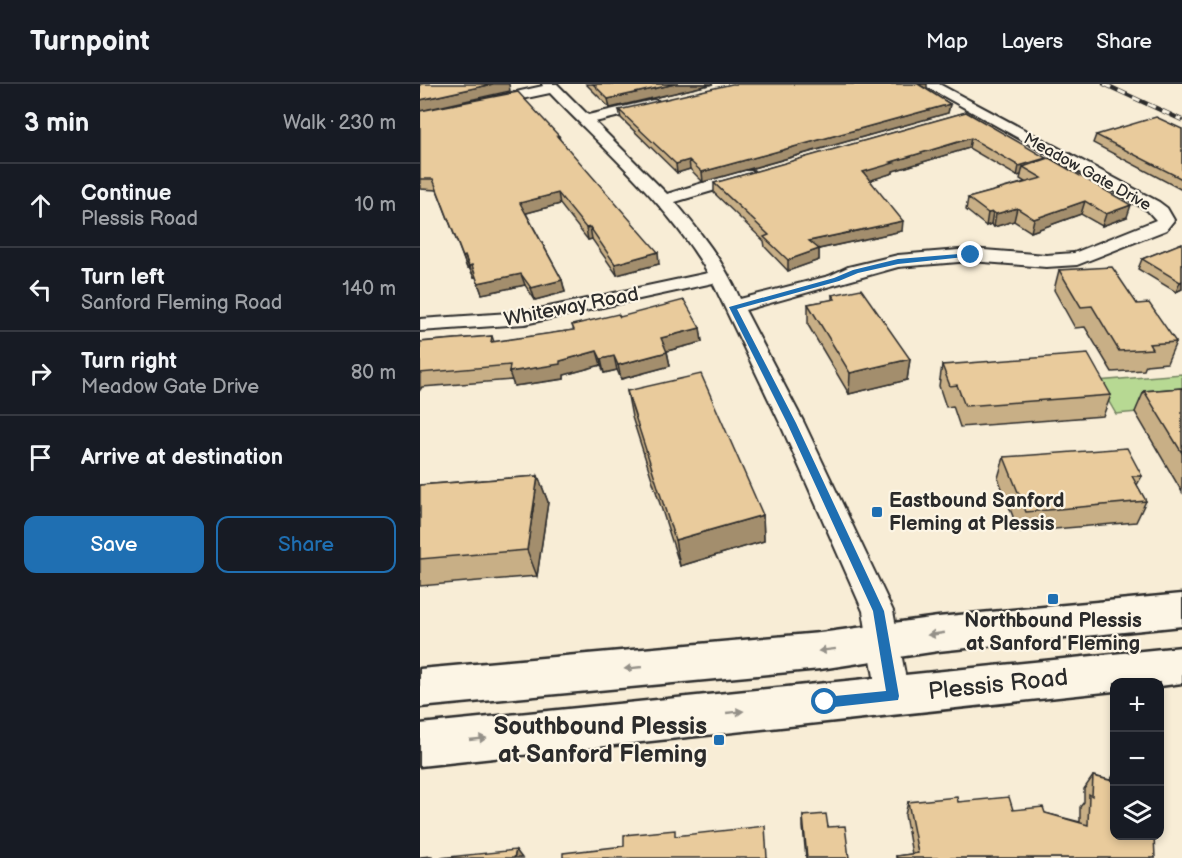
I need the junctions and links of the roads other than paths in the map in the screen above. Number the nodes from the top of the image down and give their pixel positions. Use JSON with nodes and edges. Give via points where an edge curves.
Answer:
{"nodes":[{"id":1,"x":928,"y":84,"type":"edge"},
{"id":2,"x":551,"y":86,"type":"edge"},
{"id":3,"x":663,"y":102,"type":"edge"},
{"id":4,"x":979,"y":111,"type":"junction"},
{"id":5,"x":420,"y":117,"type":"edge"},
{"id":6,"x":956,"y":117,"type":"edge"},
{"id":7,"x":586,"y":120,"type":"junction"},
{"id":8,"x":764,"y":170,"type":"edge"},
{"id":9,"x":664,"y":200,"type":"junction"},
{"id":10,"x":720,"y":276,"type":"junction"},
{"id":11,"x":733,"y":307,"type":"junction"},
{"id":12,"x":422,"y":320,"type":"edge"},
{"id":13,"x":1182,"y":610,"type":"edge"},
{"id":14,"x":885,"y":643,"type":"junction"},
{"id":15,"x":1182,"y":665,"type":"edge"},
{"id":16,"x":420,"y":688,"type":"edge"},
{"id":17,"x":893,"y":696,"type":"junction"},
{"id":18,"x":420,"y":746,"type":"edge"}],
"edges":[{"from":1,"to":4,"type":"street","name":"Meadow Gate Drive"},
{"from":2,"to":5,"type":"street"},
{"from":2,"to":7,"type":"street"},
{"from":3,"to":7,"type":"street"},
{"from":4,"to":6,"type":"street"},
{"from":4,"to":11,"type":"street","name":"Meadow Gate Drive","via":[[1153,206],[1165,220],[1160,226],[1077,259],[1046,261],[971,255],[898,261]]},
{"from":7,"to":9,"type":"street"},
{"from":8,"to":9,"type":"street"},
{"from":9,"to":10,"type":"street","via":[[700,243]]},
{"from":10,"to":11,"type":"street"},
{"from":10,"to":12,"type":"street","name":"Whiteway Road","via":[[525,318]]},
{"from":11,"to":14,"type":"street","via":[[792,423],[878,611]]},
{"from":13,"to":14,"type":"main road","one_way":true,"via":[[938,634]]},
{"from":14,"to":16,"type":"main road","one_way":true},
{"from":14,"to":17,"type":"street"},
{"from":15,"to":17,"type":"main road","name":"Plessis Road"},
{"from":18,"to":17,"type":"main road","name":"Plessis Road","one_way":true}]}
